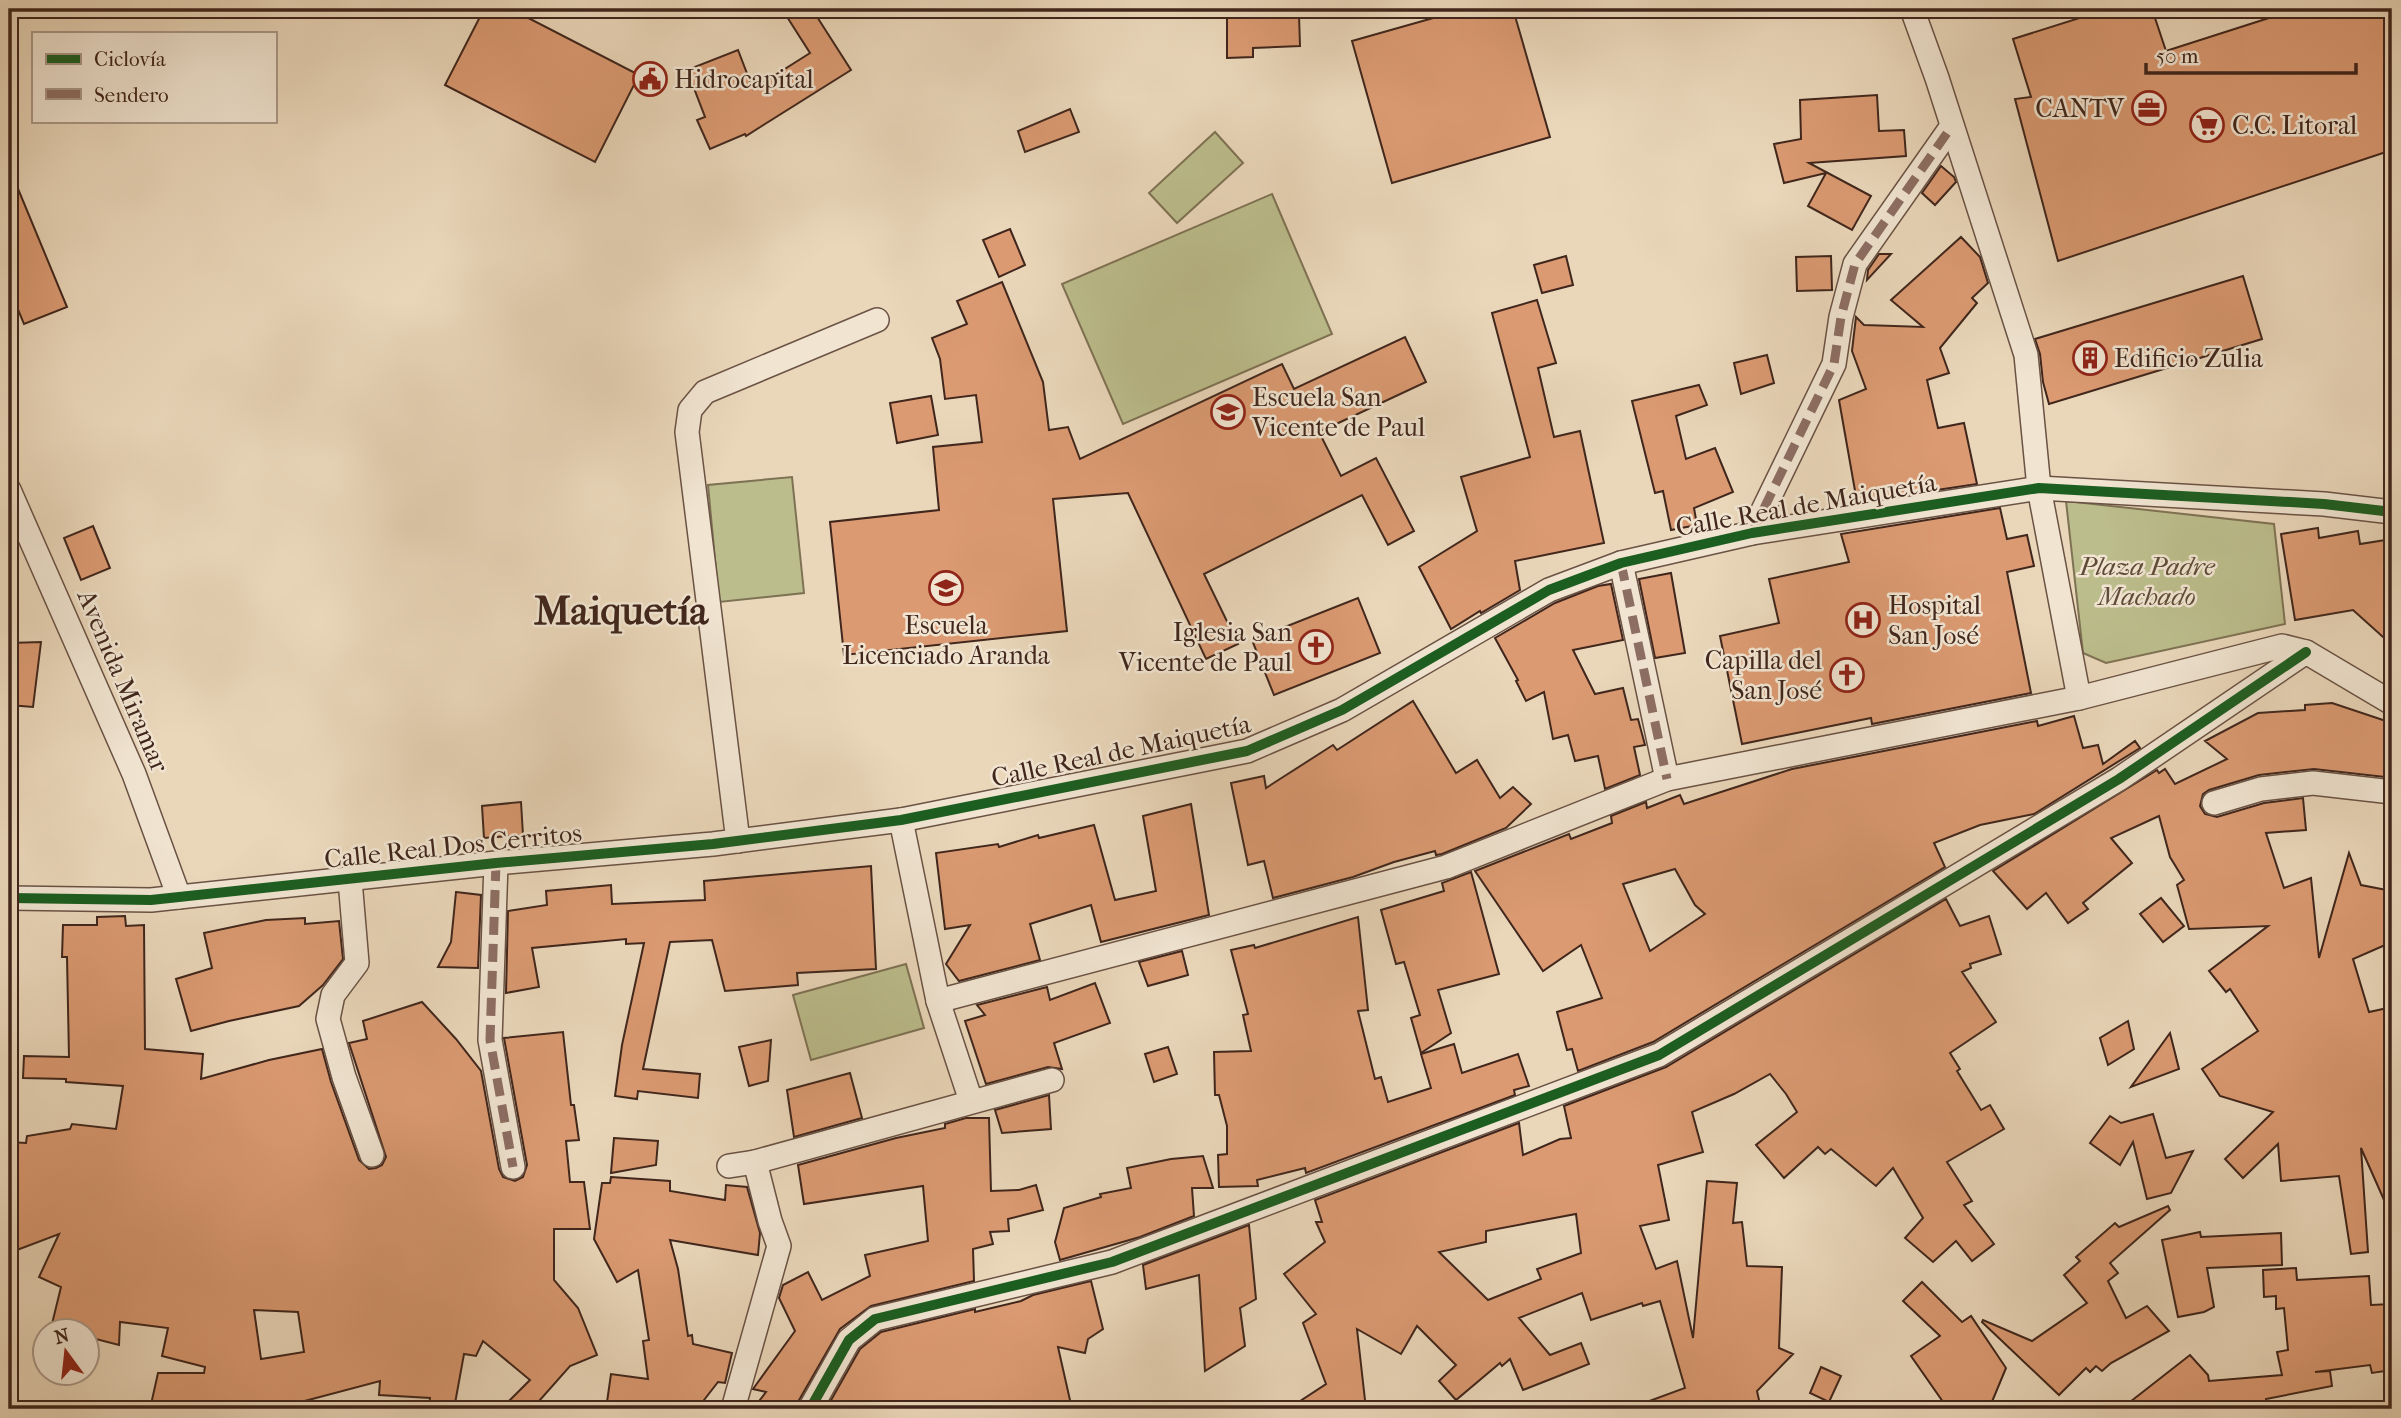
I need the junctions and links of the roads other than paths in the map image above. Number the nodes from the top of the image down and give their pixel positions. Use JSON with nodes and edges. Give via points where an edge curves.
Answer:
{"nodes":[{"id":1,"x":1912,"y":9,"type":"edge"},
{"id":2,"x":1952,"y":127,"type":"junction"},
{"id":3,"x":877,"y":320,"type":"dead end"},
{"id":4,"x":2039,"y":488,"type":"junction"},
{"id":5,"x":9,"y":490,"type":"edge"},
{"id":6,"x":2392,"y":512,"type":"edge"},
{"id":7,"x":1752,"y":533,"type":"junction"},
{"id":8,"x":1622,"y":563,"type":"junction"},
{"id":9,"x":2306,"y":652,"type":"junction"},
{"id":10,"x":2079,"y":698,"type":"junction"},
{"id":11,"x":2392,"y":703,"type":"edge"},
{"id":12,"x":1667,"y":779,"type":"junction"},
{"id":13,"x":2392,"y":792,"type":"edge"},
{"id":14,"x":2214,"y":803,"type":"dead end"},
{"id":15,"x":901,"y":820,"type":"junction"},
{"id":16,"x":738,"y":841,"type":"junction"},
{"id":17,"x":496,"y":863,"type":"junction"},
{"id":18,"x":350,"y":880,"type":"junction"},
{"id":19,"x":179,"y":897,"type":"junction"},
{"id":20,"x":9,"y":898,"type":"edge"},
{"id":21,"x":938,"y":1001,"type":"junction"},
{"id":22,"x":1052,"y":1080,"type":"dead end"},
{"id":23,"x":971,"y":1101,"type":"junction"},
{"id":24,"x":372,"y":1155,"type":"dead end"},
{"id":25,"x":755,"y":1162,"type":"junction"},
{"id":26,"x":729,"y":1166,"type":"dead end"},
{"id":27,"x":513,"y":1167,"type":"dead end"},
{"id":28,"x":733,"y":1409,"type":"edge"},
{"id":29,"x":810,"y":1409,"type":"edge"}],
"edges":[{"from":1,"to":2,"type":"street"},
{"from":2,"to":4,"type":"street","via":[[2025,355]]},
{"from":2,"to":7,"type":"street","via":[[1855,264],[1834,364]]},
{"from":3,"to":16,"type":"street","via":[[705,392],[690,410],[687,432]]},
{"from":4,"to":6,"type":"street","name":"Calle Real de Maiquetía"},
{"from":4,"to":7,"type":"street","name":"Calle Real de Maiquetía"},
{"from":4,"to":10,"type":"street"},
{"from":5,"to":19,"type":"street","name":"Avenida Miramar","via":[[134,774]]},
{"from":7,"to":8,"type":"street","name":"Calle Real de Maiquetía"},
{"from":8,"to":12,"type":"street"},
{"from":8,"to":15,"type":"street","name":"Calle Real de Maiquetía","via":[[1549,590],[1342,710],[1247,751]]},
{"from":9,"to":10,"type":"street","via":[[2282,646]]},
{"from":9,"to":11,"type":"street"},
{"from":9,"to":29,"type":"street","via":[[2119,779],[1658,1055],[1112,1262],[875,1319],[849,1340]]},
{"from":10,"to":12,"type":"street"},
{"from":12,"to":21,"type":"street","via":[[1446,867]]},
{"from":13,"to":14,"type":"street","via":[[2313,783],[2261,789]]},
{"from":15,"to":16,"type":"street","name":"Calle Real Dos Cerritos"},
{"from":15,"to":21,"type":"street"},
{"from":16,"to":17,"type":"street","name":"Calle Real Dos Cerritos"},
{"from":17,"to":18,"type":"street","name":"Calle Real Dos Cerritos"},
{"from":17,"to":27,"type":"street","via":[[490,1040]]},
{"from":18,"to":19,"type":"street","name":"Calle Real Dos Cerritos"},
{"from":18,"to":24,"type":"street","via":[[357,963],[333,995],[328,1019]]},
{"from":19,"to":20,"type":"street","name":"Calle Real Dos Cerritos"},
{"from":21,"to":23,"type":"street"},
{"from":22,"to":23,"type":"street"},
{"from":23,"to":25,"type":"street"},
{"from":25,"to":26,"type":"street"},
{"from":25,"to":28,"type":"street","via":[[779,1247]]}]}
